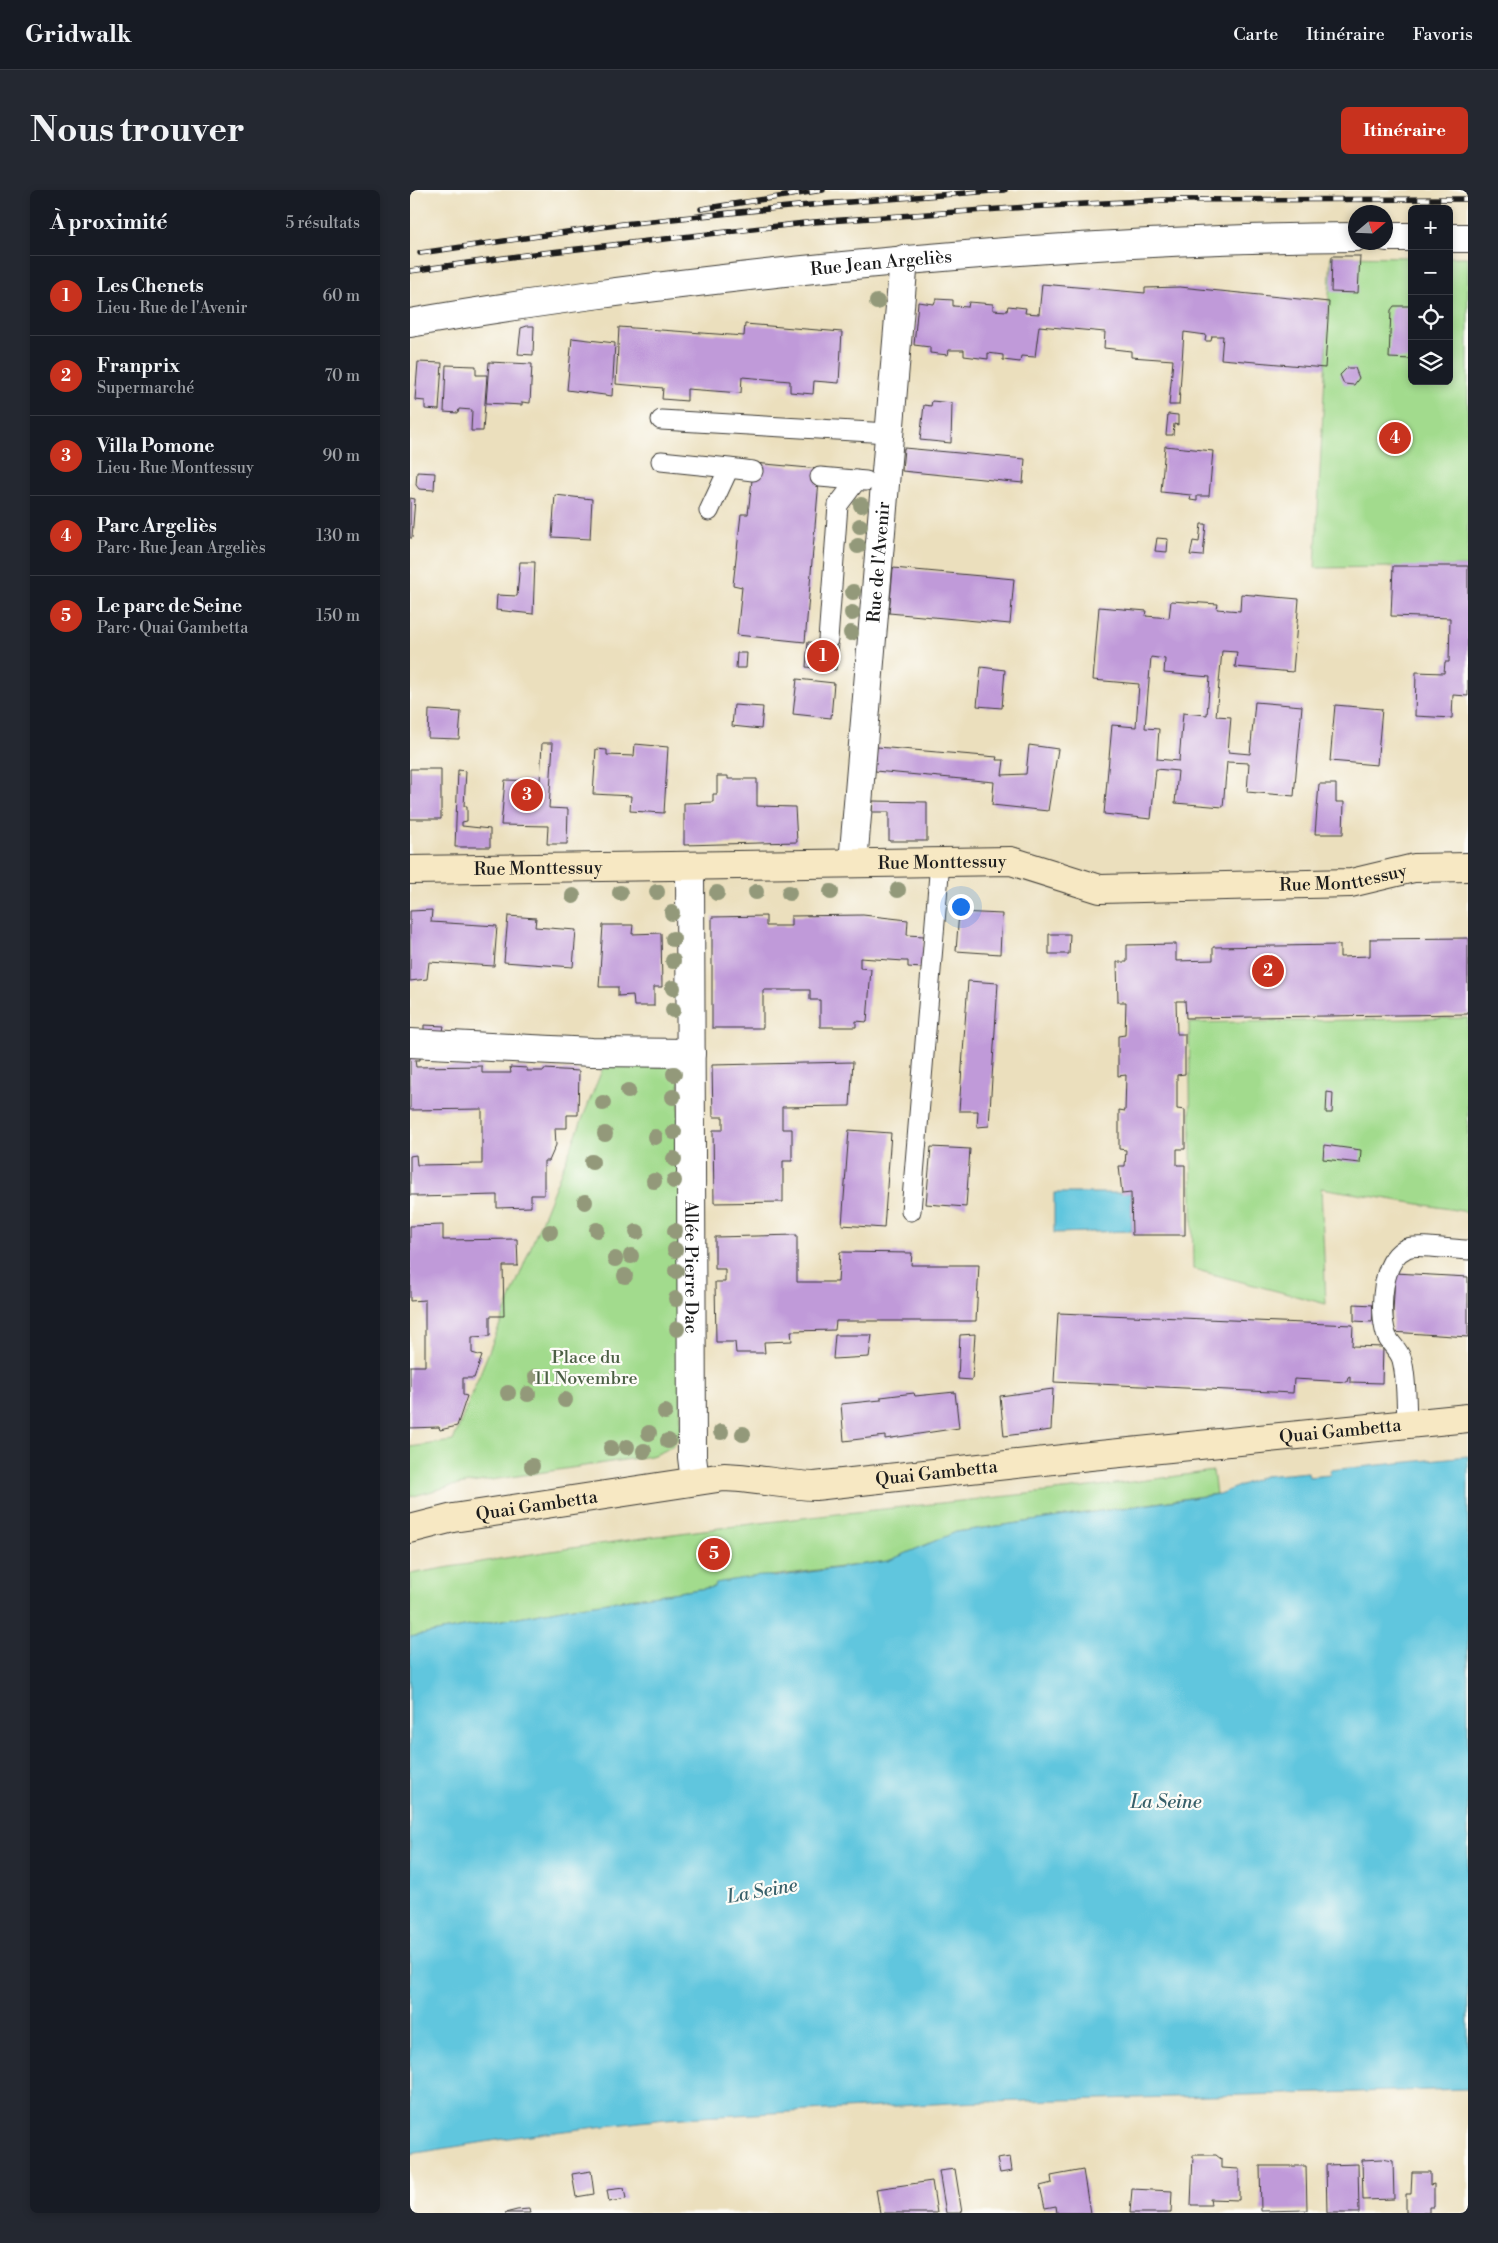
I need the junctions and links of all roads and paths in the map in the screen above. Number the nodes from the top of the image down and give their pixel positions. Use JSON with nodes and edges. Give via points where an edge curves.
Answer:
{"nodes":[{"id":1,"x":1348,"y":237,"type":"edge"},
{"id":2,"x":1393,"y":237,"type":"edge"},
{"id":3,"x":1408,"y":238,"type":"edge"},
{"id":4,"x":1453,"y":238,"type":"edge"},
{"id":5,"x":1468,"y":238,"type":"edge"},
{"id":6,"x":904,"y":259,"type":"junction"},
{"id":7,"x":410,"y":323,"type":"edge"},
{"id":8,"x":661,"y":420,"type":"dead end"},
{"id":9,"x":889,"y":433,"type":"junction"},
{"id":10,"x":661,"y":462,"type":"dead end"},
{"id":11,"x":729,"y":468,"type":"junction"},
{"id":12,"x":753,"y":471,"type":"dead end"},
{"id":13,"x":820,"y":477,"type":"dead end"},
{"id":14,"x":857,"y":480,"type":"junction"},
{"id":15,"x":885,"y":483,"type":"junction"},
{"id":16,"x":709,"y":511,"type":"dead end"},
{"id":17,"x":828,"y":640,"type":"dead end"},
{"id":18,"x":940,"y":862,"type":"junction"},
{"id":19,"x":853,"y":863,"type":"junction"},
{"id":20,"x":690,"y":866,"type":"junction"},
{"id":21,"x":1468,"y":867,"type":"edge"},
{"id":22,"x":410,"y":870,"type":"edge"},
{"id":23,"x":410,"y":1043,"type":"edge"},
{"id":24,"x":691,"y":1053,"type":"junction"},
{"id":25,"x":911,"y":1211,"type":"dead end"},
{"id":26,"x":1468,"y":1250,"type":"edge"},
{"id":27,"x":1468,"y":1418,"type":"edge"},
{"id":28,"x":1407,"y":1424,"type":"junction"},
{"id":29,"x":695,"y":1481,"type":"junction"},
{"id":30,"x":410,"y":1529,"type":"edge"}],
"edges":[{"from":1,"to":6,"type":"street","name":"Rue Jean Argeliès","via":[[1153,242]]},
{"from":2,"to":3,"type":"street"},
{"from":4,"to":5,"type":"street"},
{"from":6,"to":7,"type":"street","name":"Rue Jean Argeliès","via":[[520,304]]},
{"from":6,"to":9,"type":"street","name":"Rue de l'Avenir"},
{"from":8,"to":9,"type":"lane"},
{"from":9,"to":15,"type":"street","name":"Rue de l'Avenir"},
{"from":10,"to":11,"type":"lane"},
{"from":11,"to":12,"type":"lane"},
{"from":11,"to":16,"type":"lane"},
{"from":13,"to":14,"type":"lane"},
{"from":14,"to":15,"type":"lane"},
{"from":14,"to":17,"type":"lane","via":[[838,505]]},
{"from":15,"to":19,"type":"street","name":"Rue de l'Avenir"},
{"from":18,"to":19,"type":"main road","name":"Rue Monttessuy"},
{"from":18,"to":21,"type":"main road","name":"Rue Monttessuy","via":[[1011,861],[1100,889],[1351,883],[1414,868]]},
{"from":18,"to":25,"type":"lane"},
{"from":19,"to":20,"type":"main road","name":"Rue Monttessuy"},
{"from":20,"to":22,"type":"main road","name":"Rue Monttessuy"},
{"from":20,"to":24,"type":"street","name":"Allée Pierre Dac"},
{"from":23,"to":24,"type":"street","via":[[592,1052]]},
{"from":24,"to":29,"type":"street","name":"Allée Pierre Dac","via":[[692,1456]]},
{"from":26,"to":28,"type":"lane","via":[[1409,1247],[1397,1254],[1389,1267],[1384,1284],[1384,1320],[1387,1337],[1401,1357]]},
{"from":27,"to":28,"type":"main road","name":"Quai Gambetta"},
{"from":28,"to":29,"type":"main road","name":"Quai Gambetta","via":[[815,1486],[788,1485],[754,1478],[724,1477]]},
{"from":29,"to":30,"type":"main road","name":"Quai Gambetta","via":[[453,1518]]}]}
